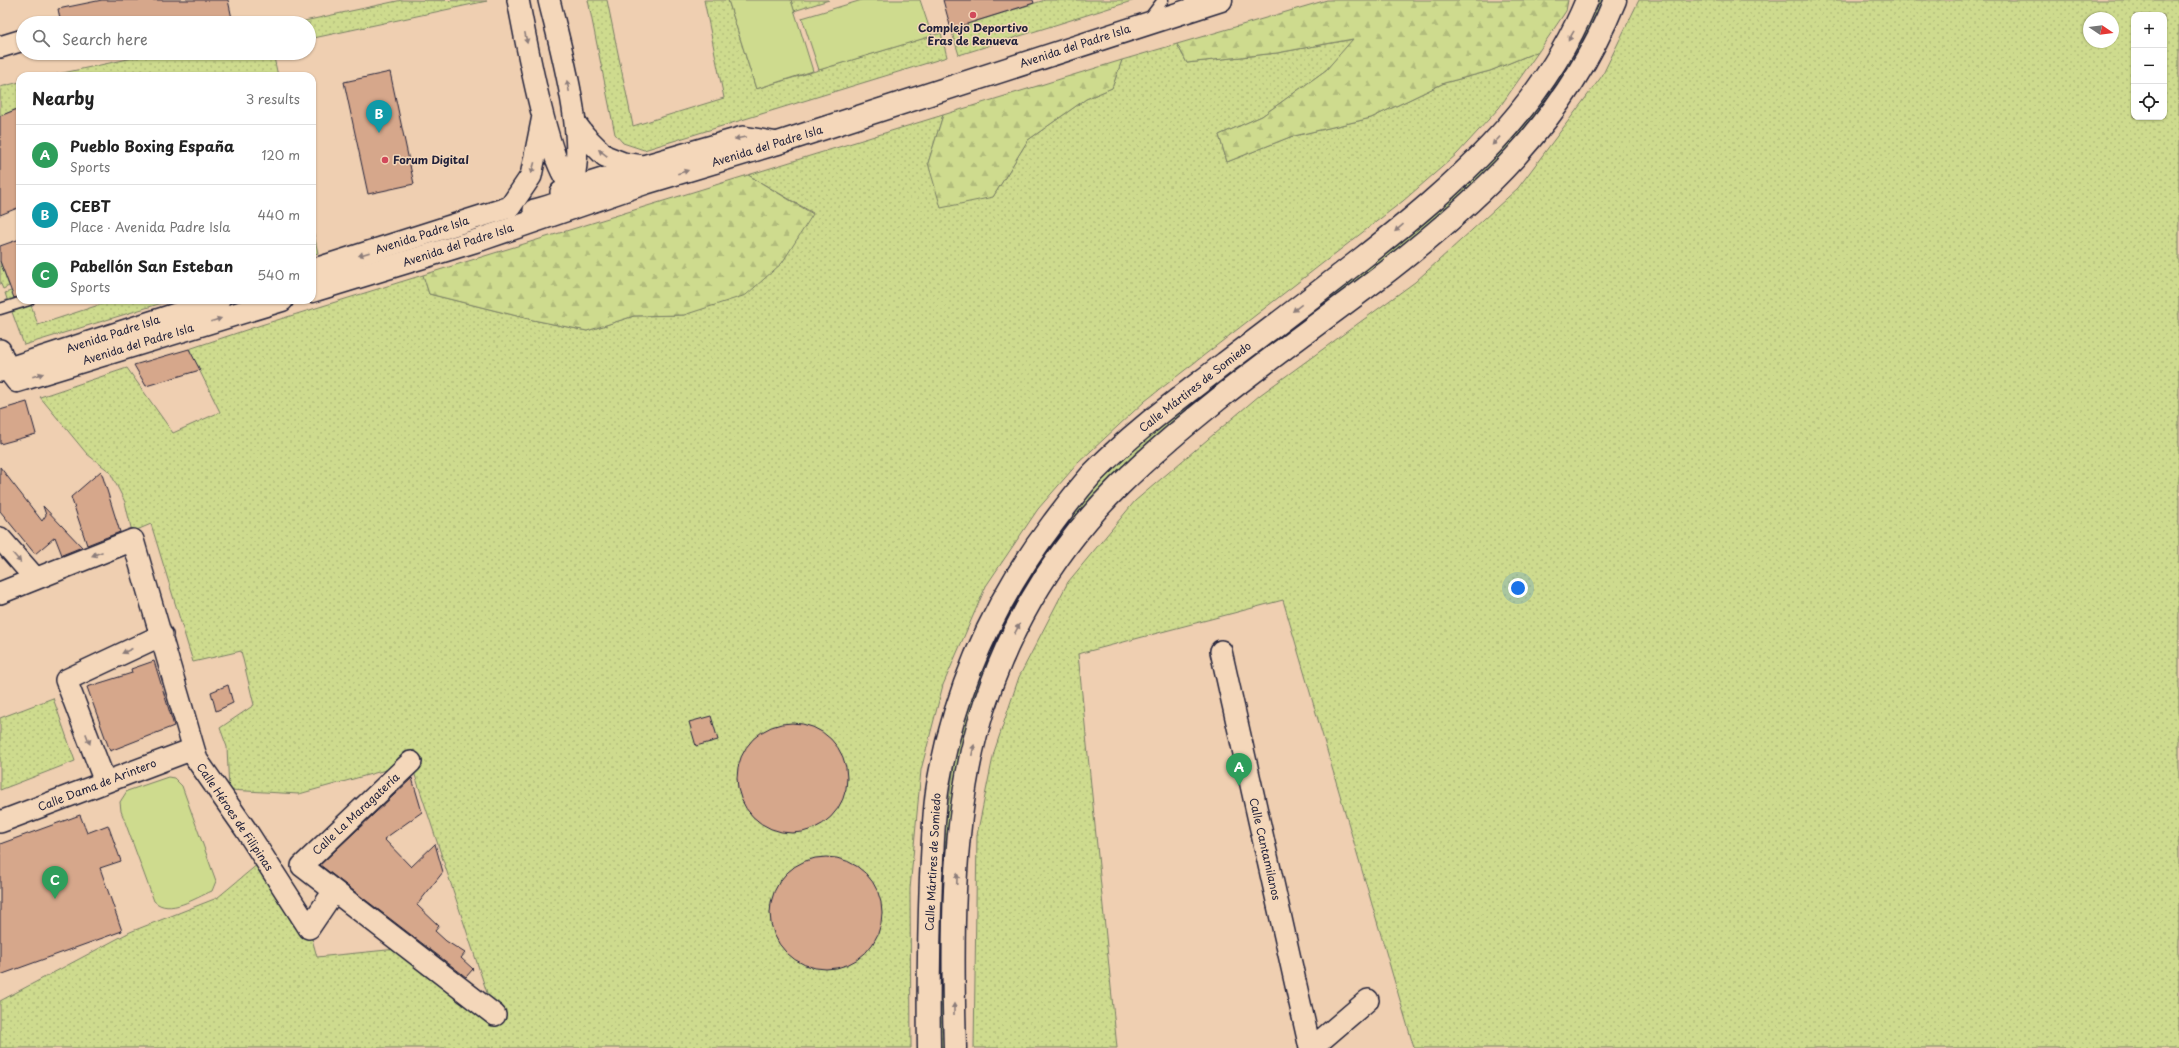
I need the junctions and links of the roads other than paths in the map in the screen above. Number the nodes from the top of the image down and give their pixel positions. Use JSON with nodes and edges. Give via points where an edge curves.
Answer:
{"nodes":[{"id":1,"x":518,"y":0,"type":"edge"},
{"id":2,"x":549,"y":0,"type":"edge"},
{"id":3,"x":1163,"y":0,"type":"edge"},
{"id":4,"x":1221,"y":0,"type":"edge"},
{"id":5,"x":1587,"y":0,"type":"edge"},
{"id":6,"x":1615,"y":0,"type":"edge"},
{"id":7,"x":1145,"y":23,"type":"junction"},
{"id":8,"x":16,"y":42,"type":"edge"},
{"id":9,"x":0,"y":47,"type":"edge"},
{"id":10,"x":543,"y":116,"type":"junction"},
{"id":11,"x":576,"y":124,"type":"junction"},
{"id":12,"x":644,"y":175,"type":"junction"},
{"id":13,"x":570,"y":188,"type":"junction"},
{"id":14,"x":514,"y":202,"type":"junction"},
{"id":15,"x":482,"y":239,"type":"junction"},
{"id":16,"x":316,"y":269,"type":"edge"},
{"id":17,"x":316,"y":290,"type":"edge"},
{"id":18,"x":16,"y":304,"type":"edge"},
{"id":19,"x":205,"y":304,"type":"edge"},
{"id":20,"x":269,"y":304,"type":"edge"},
{"id":21,"x":0,"y":309,"type":"edge"},
{"id":22,"x":2,"y":363,"type":"edge"},
{"id":23,"x":0,"y":538,"type":"edge"},
{"id":24,"x":35,"y":578,"type":"junction"},
{"id":25,"x":0,"y":593,"type":"edge"},
{"id":26,"x":162,"y":635,"type":"junction"},
{"id":27,"x":1221,"y":651,"type":"dead end"},
{"id":28,"x":193,"y":749,"type":"junction"},
{"id":29,"x":411,"y":762,"type":"dead end"},
{"id":30,"x":105,"y":782,"type":"junction"},
{"id":31,"x":0,"y":822,"type":"edge"},
{"id":32,"x":334,"y":891,"type":"junction"},
{"id":33,"x":1368,"y":1000,"type":"dead end"},
{"id":34,"x":494,"y":1015,"type":"dead end"},
{"id":35,"x":929,"y":1048,"type":"edge"},
{"id":36,"x":955,"y":1048,"type":"edge"},
{"id":37,"x":1311,"y":1048,"type":"edge"}],
"edges":[{"from":1,"to":10,"type":"street","one_way":true},
{"from":11,"to":2,"type":"street","one_way":true},
{"from":3,"to":7,"type":"lane"},
{"from":4,"to":7,"type":"main road","name":"Avenida del Padre Isla"},
{"from":5,"to":35,"type":"main road","name":"Calle Mártires de Somiedo","one_way":true,"via":[[1575,29],[1552,68],[1494,144],[1388,238],[1147,422],[1093,474],[1028,555],[996,609],[977,649],[953,720],[937,788],[929,928]]},
{"from":36,"to":6,"type":"main road","one_way":true,"via":[[955,912],[962,802],[976,733],[1002,658],[1045,578],[1072,541],[1117,488],[1169,440],[1410,254],[1490,185],[1518,156],[1570,87],[1593,48]]},
{"from":7,"to":12,"type":"main road","name":"Avenida del Padre Isla","via":[[778,143]]},
{"from":8,"to":9,"type":"street"},
{"from":10,"to":13,"type":"street","via":[[555,159]]},
{"from":10,"to":14,"type":"street","one_way":true,"via":[[531,176]]},
{"from":12,"to":11,"type":"street","one_way":true,"via":[[605,156]]},
{"from":11,"to":13,"type":"street","via":[[576,155]]},
{"from":12,"to":13,"type":"street","via":[[584,195]]},
{"from":12,"to":15,"type":"main road","name":"Avenida del Padre Isla"},
{"from":13,"to":14,"type":"street","name":"Avenida Padre Isla"},
{"from":13,"to":15,"type":"street","via":[[558,203],[501,221]]},
{"from":14,"to":16,"type":"street","name":"Avenida Padre Isla","one_way":true},
{"from":15,"to":17,"type":"main road","name":"Avenida del Padre Isla"},
{"from":18,"to":21,"type":"lane"},
{"from":19,"to":22,"type":"street","name":"Avenida Padre Isla"},
{"from":22,"to":20,"type":"main road","name":"Avenida del Padre Isla","one_way":true,"via":[[17,381]]},
{"from":23,"to":24,"type":"street","one_way":true},
{"from":24,"to":25,"type":"street"},
{"from":26,"to":24,"type":"street","name":"Calle Héroes de Filipinas","one_way":true,"via":[[133,540]]},
{"from":26,"to":28,"type":"street","name":"Calle Héroes de Filipinas"},
{"from":26,"to":30,"type":"street","one_way":true,"via":[[66,680]]},
{"from":27,"to":37,"type":"street","name":"Calle Cantamilanos"},
{"from":28,"to":30,"type":"street","name":"Calle Dama de Arintero"},
{"from":28,"to":32,"type":"street","name":"Calle Héroes de Filipinas","via":[[197,760],[309,928]]},
{"from":29,"to":32,"type":"street","name":"Calle La Maragatería","via":[[302,866]]},
{"from":30,"to":31,"type":"street","name":"Calle Dama de Arintero"},
{"from":32,"to":34,"type":"street"},
{"from":33,"to":37,"type":"street"}]}
